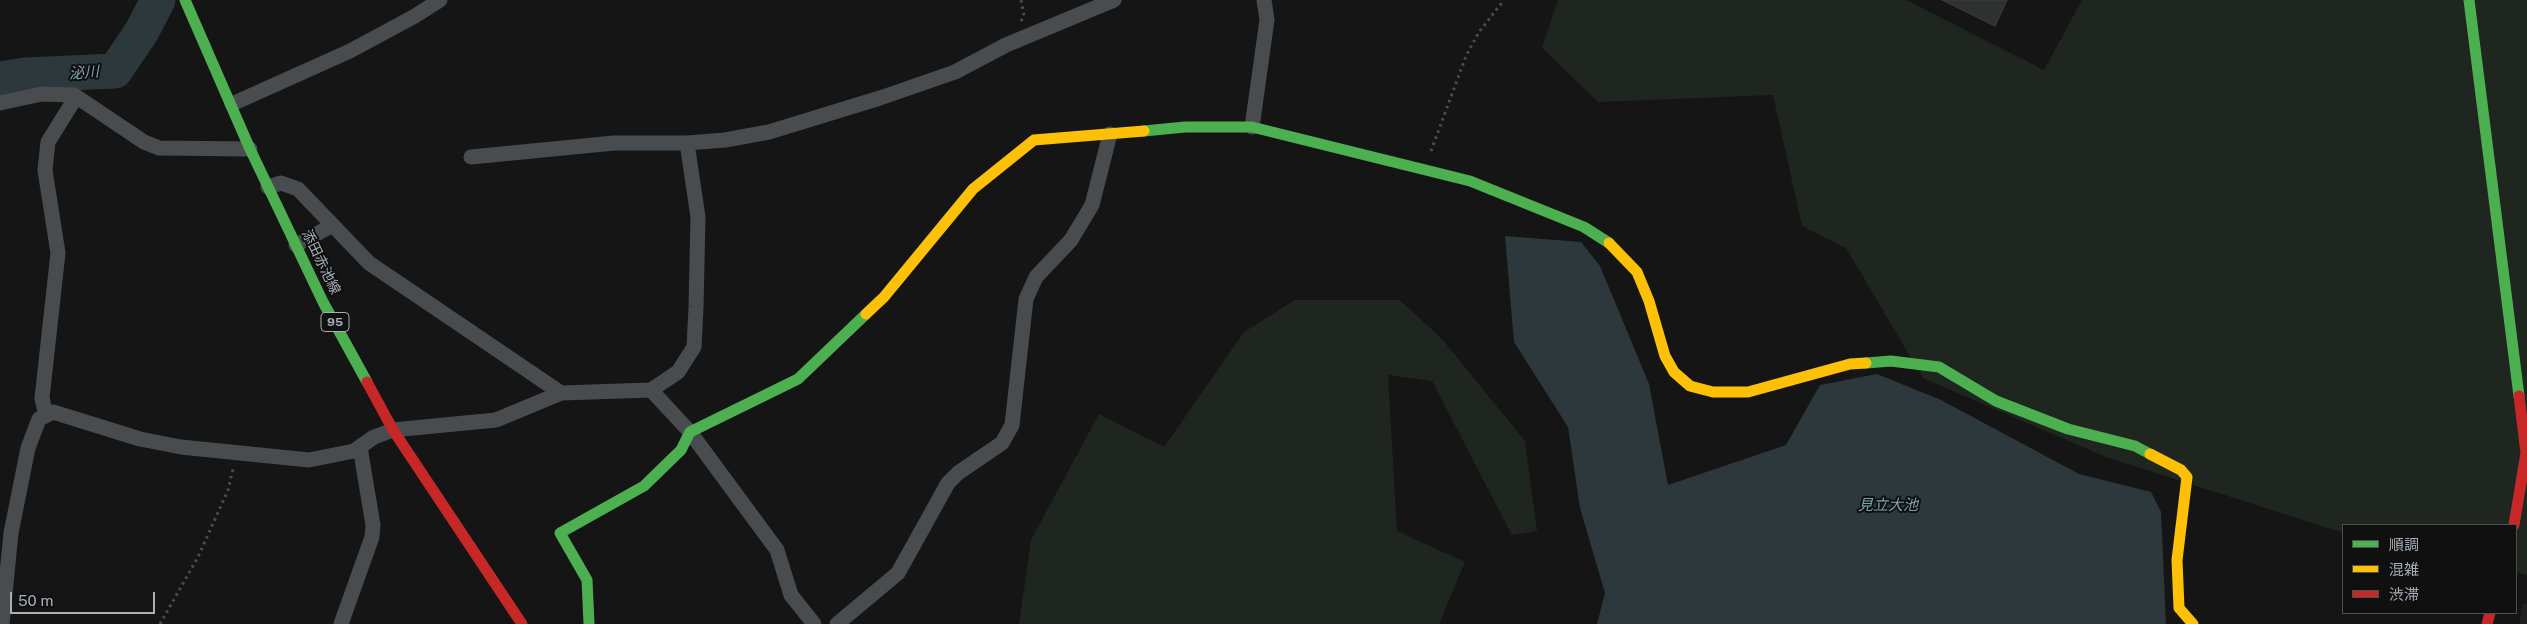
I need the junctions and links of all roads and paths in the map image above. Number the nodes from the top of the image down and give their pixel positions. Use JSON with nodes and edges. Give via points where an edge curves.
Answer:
{"nodes":[{"id":1,"x":185,"y":0,"type":"edge"},
{"id":2,"x":440,"y":0,"type":"edge"},
{"id":3,"x":1114,"y":0,"type":"edge"},
{"id":4,"x":1264,"y":0,"type":"edge"},
{"id":5,"x":1504,"y":0,"type":"edge"},
{"id":6,"x":2469,"y":0,"type":"edge"},
{"id":7,"x":76,"y":96,"type":"junction"},
{"id":8,"x":0,"y":101,"type":"edge"},
{"id":9,"x":232,"y":104,"type":"junction"},
{"id":10,"x":1252,"y":127,"type":"junction"},
{"id":11,"x":1110,"y":134,"type":"junction"},
{"id":12,"x":687,"y":144,"type":"junction"},
{"id":13,"x":250,"y":149,"type":"junction"},
{"id":14,"x":471,"y":157,"type":"dead end"},
{"id":15,"x":1424,"y":168,"type":"junction"},
{"id":16,"x":268,"y":187,"type":"junction"},
{"id":17,"x":333,"y":225,"type":"junction"},
{"id":18,"x":296,"y":245,"type":"junction"},
{"id":19,"x":651,"y":390,"type":"junction"},
{"id":20,"x":561,"y":393,"type":"junction"},
{"id":21,"x":46,"y":416,"type":"junction"},
{"id":22,"x":393,"y":430,"type":"junction"},
{"id":23,"x":690,"y":432,"type":"junction"},
{"id":24,"x":360,"y":447,"type":"junction"},
{"id":25,"x":237,"y":453,"type":"junction"},
{"id":26,"x":2514,"y":524,"type":"edge"},
{"id":27,"x":2,"y":624,"type":"edge"},
{"id":28,"x":160,"y":624,"type":"edge"},
{"id":29,"x":341,"y":624,"type":"edge"},
{"id":30,"x":522,"y":624,"type":"edge"},
{"id":31,"x":589,"y":624,"type":"edge"},
{"id":32,"x":814,"y":624,"type":"edge"},
{"id":33,"x":837,"y":624,"type":"edge"},
{"id":34,"x":2193,"y":624,"type":"edge"}],
"edges":[{"from":1,"to":9,"type":"street","name":"添田赤池線","number":"95"},
{"from":2,"to":9,"type":"street","via":[[350,51]]},
{"from":3,"to":12,"type":"street","via":[[1006,45],[955,72],[880,98],[769,132]]},
{"from":4,"to":10,"type":"street","via":[[1267,20]]},
{"from":5,"to":15,"type":"path","via":[[1478,32],[1466,56]]},
{"from":6,"to":26,"type":"street","via":[[2526,453]]},
{"from":7,"to":8,"type":"street","via":[[42,94]]},
{"from":7,"to":13,"type":"street","via":[[144,142],[159,148]]},
{"from":7,"to":21,"type":"street","via":[[48,142],[45,170],[58,253],[42,398]]},
{"from":9,"to":13,"type":"street","name":"添田赤池線","number":"95"},
{"from":10,"to":11,"type":"street","via":[[1186,126]]},
{"from":10,"to":15,"type":"street","via":[[1366,157]]},
{"from":11,"to":23,"type":"street","via":[[1034,140],[973,189],[884,297],[798,379]]},
{"from":11,"to":33,"type":"street","via":[[1092,205],[1071,240],[1036,277],[1026,299],[1012,425],[1002,443],[948,483],[898,573]]},
{"from":12,"to":14,"type":"street","via":[[614,142]]},
{"from":12,"to":19,"type":"street","via":[[698,217],[694,346],[678,372]]},
{"from":13,"to":16,"type":"street","name":"添田赤池線","number":"95"},
{"from":15,"to":34,"type":"street","via":[[1523,201],[1584,227],[1614,247],[1637,272],[1650,301],[1669,364],[1690,386],[1713,392],[1748,392],[1850,364],[1891,361],[1939,368],[1996,401],[2068,429],[2134,446],[2181,470],[2187,477],[2177,560],[2179,608]]},
{"from":16,"to":17,"type":"street","via":[[281,183],[298,189]]},
{"from":16,"to":18,"type":"street","name":"添田赤池線","number":"95"},
{"from":17,"to":18,"type":"street"},
{"from":17,"to":20,"type":"street","via":[[369,263]]},
{"from":18,"to":22,"type":"street","name":"添田赤池線","number":"95"},
{"from":19,"to":20,"type":"street"},
{"from":19,"to":23,"type":"street"},
{"from":20,"to":22,"type":"street","via":[[496,420]]},
{"from":21,"to":25,"type":"street","via":[[54,412],[140,439]]},
{"from":21,"to":27,"type":"street","via":[[39,419],[28,448],[11,533]]},
{"from":22,"to":24,"type":"street"},
{"from":22,"to":30,"type":"street","name":"添田赤池線","number":"95"},
{"from":23,"to":31,"type":"street","via":[[681,450],[644,486],[560,534],[587,580]]},
{"from":23,"to":32,"type":"street","via":[[777,550],[791,595]]},
{"from":24,"to":25,"type":"street","via":[[309,460]]},
{"from":24,"to":29,"type":"street","via":[[373,525],[372,537]]},
{"from":25,"to":28,"type":"path","via":[[228,490],[198,557]]}]}
